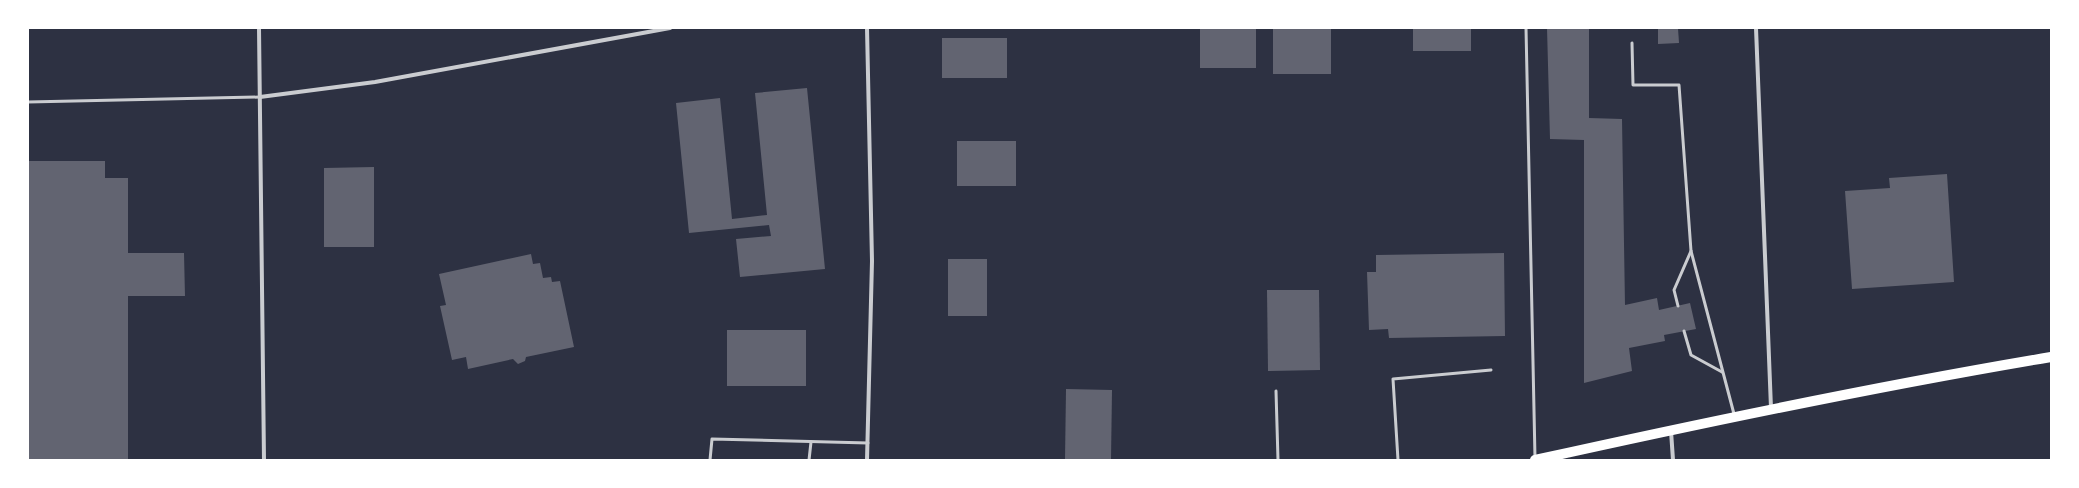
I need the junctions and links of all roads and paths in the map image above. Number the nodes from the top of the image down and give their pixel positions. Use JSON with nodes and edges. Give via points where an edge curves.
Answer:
{"nodes":[{"id":1,"x":259,"y":28,"type":"edge"},
{"id":2,"x":670,"y":28,"type":"edge"},
{"id":3,"x":868,"y":28,"type":"edge"},
{"id":4,"x":1526,"y":28,"type":"edge"},
{"id":5,"x":1756,"y":28,"type":"edge"},
{"id":6,"x":1632,"y":43,"type":"dead end"},
{"id":7,"x":260,"y":97,"type":"junction"},
{"id":8,"x":28,"y":102,"type":"edge"},
{"id":9,"x":1691,"y":251,"type":"junction"},
{"id":10,"x":1678,"y":306,"type":"dead end"},
{"id":11,"x":1684,"y":331,"type":"dead end"},
{"id":12,"x":2051,"y":357,"type":"edge"},
{"id":13,"x":1491,"y":370,"type":"dead end"},
{"id":14,"x":1722,"y":372,"type":"junction"},
{"id":15,"x":1276,"y":391,"type":"dead end"},
{"id":16,"x":1771,"y":408,"type":"junction"},
{"id":17,"x":1735,"y":416,"type":"junction"},
{"id":18,"x":1671,"y":429,"type":"junction"},
{"id":19,"x":811,"y":442,"type":"junction"},
{"id":20,"x":868,"y":443,"type":"junction"},
{"id":21,"x":264,"y":460,"type":"edge"},
{"id":22,"x":710,"y":460,"type":"edge"},
{"id":23,"x":809,"y":460,"type":"edge"},
{"id":24,"x":867,"y":460,"type":"edge"},
{"id":25,"x":1278,"y":460,"type":"edge"},
{"id":26,"x":1398,"y":460,"type":"edge"},
{"id":27,"x":1535,"y":460,"type":"edge"},
{"id":28,"x":1674,"y":460,"type":"edge"}],
"edges":[{"from":1,"to":7,"type":"street"},
{"from":2,"to":7,"type":"street","via":[[375,82]]},
{"from":3,"to":20,"type":"street","via":[[872,261]]},
{"from":4,"to":27,"type":"lane"},
{"from":5,"to":16,"type":"street"},
{"from":6,"to":9,"type":"lane","via":[[1633,85],[1679,85]]},
{"from":7,"to":8,"type":"lane"},
{"from":7,"to":21,"type":"street"},
{"from":9,"to":10,"type":"lane","via":[[1674,290]]},
{"from":9,"to":14,"type":"lane"},
{"from":11,"to":14,"type":"lane","via":[[1691,355]]},
{"from":12,"to":16,"type":"main road"},
{"from":13,"to":26,"type":"lane","via":[[1393,379]]},
{"from":14,"to":17,"type":"lane"},
{"from":15,"to":25,"type":"lane"},
{"from":16,"to":17,"type":"main road"},
{"from":17,"to":18,"type":"main road"},
{"from":18,"to":27,"type":"main road"},
{"from":18,"to":28,"type":"street"},
{"from":19,"to":20,"type":"lane"},
{"from":19,"to":22,"type":"lane","via":[[712,439]]},
{"from":19,"to":23,"type":"lane"},
{"from":20,"to":24,"type":"street"}]}
